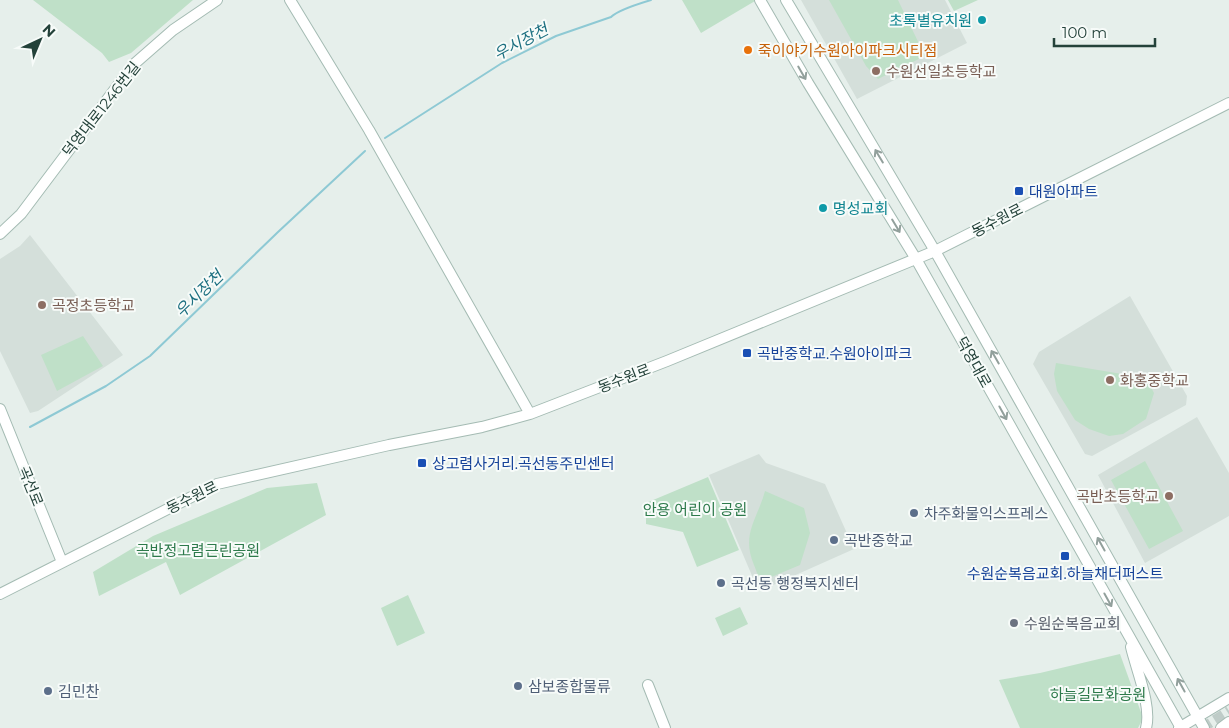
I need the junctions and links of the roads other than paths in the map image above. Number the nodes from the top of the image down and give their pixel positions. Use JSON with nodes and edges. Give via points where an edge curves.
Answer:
{"nodes":[{"id":1,"x":217,"y":0,"type":"edge"},
{"id":2,"x":290,"y":0,"type":"edge"},
{"id":3,"x":760,"y":0,"type":"edge"},
{"id":4,"x":786,"y":0,"type":"edge"},
{"id":5,"x":1229,"y":103,"type":"edge"},
{"id":6,"x":0,"y":234,"type":"edge"},
{"id":7,"x":935,"y":251,"type":"junction"},
{"id":8,"x":916,"y":259,"type":"junction"},
{"id":9,"x":0,"y":409,"type":"edge"},
{"id":10,"x":530,"y":414,"type":"junction"},
{"id":11,"x":62,"y":562,"type":"junction"},
{"id":12,"x":0,"y":594,"type":"edge"},
{"id":13,"x":1128,"y":634,"type":"junction"},
{"id":14,"x":648,"y":685,"type":"dead end"},
{"id":15,"x":1229,"y":698,"type":"edge"},
{"id":16,"x":1198,"y":716,"type":"junction"},
{"id":17,"x":1229,"y":722,"type":"edge"},
{"id":18,"x":665,"y":728,"type":"edge"},
{"id":19,"x":1146,"y":728,"type":"edge"},
{"id":20,"x":1180,"y":728,"type":"edge"},
{"id":21,"x":1204,"y":728,"type":"edge"},
{"id":22,"x":1221,"y":728,"type":"edge"}],
"edges":[{"from":1,"to":6,"type":"main road","name":"덕영대로1246번길","via":[[173,30],[133,65],[20,214]]},
{"from":2,"to":10,"type":"main road","via":[[369,130]]},
{"from":3,"to":8,"type":"main road","name":"덕영대로","one_way":true},
{"from":7,"to":4,"type":"main road","name":"덕영대로","one_way":true},
{"from":5,"to":7,"type":"main road","name":"동수원로"},
{"from":7,"to":8,"type":"main road","name":"동수원로"},
{"from":16,"to":7,"type":"main road","name":"덕영대로","one_way":true},
{"from":8,"to":10,"type":"main road","name":"동수원로"},
{"from":8,"to":13,"type":"main road","name":"덕영대로","one_way":true},
{"from":9,"to":11,"type":"main road","name":"곡선로"},
{"from":10,"to":11,"type":"main road","name":"동수원로","via":[[217,484]]},
{"from":11,"to":12,"type":"main road","name":"동수원로"},
{"from":13,"to":19,"type":"main road","via":[[1145,696]]},
{"from":13,"to":20,"type":"main road","name":"덕영대로"},
{"from":14,"to":18,"type":"main road"},
{"from":15,"to":16,"type":"main road"},
{"from":16,"to":20,"type":"main road"},
{"from":16,"to":21,"type":"main road","name":"덕영대로"},
{"from":17,"to":22,"type":"main road"}]}
